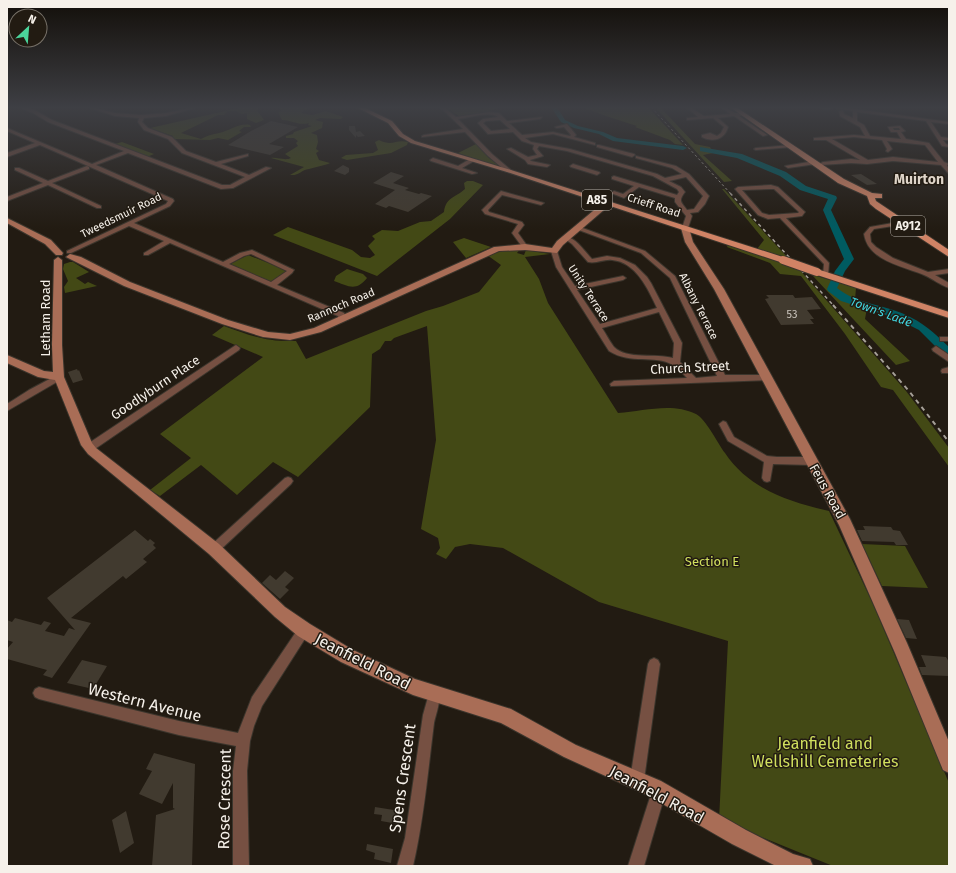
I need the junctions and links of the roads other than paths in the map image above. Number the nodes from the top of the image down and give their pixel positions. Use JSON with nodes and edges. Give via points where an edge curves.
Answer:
{"nodes":[{"id":1,"x":26,"y":148,"type":"edge"},
{"id":2,"x":51,"y":148,"type":"edge"},
{"id":3,"x":118,"y":148,"type":"edge"},
{"id":4,"x":180,"y":148,"type":"edge"},
{"id":5,"x":433,"y":148,"type":"edge"},
{"id":6,"x":483,"y":148,"type":"edge"},
{"id":7,"x":536,"y":148,"type":"edge"},
{"id":8,"x":556,"y":148,"type":"edge"},
{"id":9,"x":605,"y":148,"type":"edge"},
{"id":10,"x":770,"y":148,"type":"edge"},
{"id":11,"x":792,"y":148,"type":"edge"},
{"id":12,"x":798,"y":148,"type":"edge"},
{"id":13,"x":843,"y":148,"type":"edge"},
{"id":14,"x":889,"y":148,"type":"edge"},
{"id":15,"x":930,"y":148,"type":"edge"},
{"id":16,"x":509,"y":149,"type":"dead end"},
{"id":17,"x":756,"y":149,"type":"dead end"},
{"id":18,"x":888,"y":151,"type":"dead end"},
{"id":19,"x":129,"y":152,"type":"junction"},
{"id":20,"x":621,"y":152,"type":"junction"},
{"id":21,"x":7,"y":154,"type":"edge"},
{"id":22,"x":632,"y":155,"type":"dead end"},
{"id":23,"x":242,"y":156,"type":"dead end"},
{"id":24,"x":638,"y":157,"type":"dead end"},
{"id":25,"x":527,"y":159,"type":"junction"},
{"id":26,"x":433,"y":160,"type":"dead end"},
{"id":27,"x":472,"y":160,"type":"junction"},
{"id":28,"x":608,"y":162,"type":"junction"},
{"id":29,"x":867,"y":162,"type":"junction"},
{"id":30,"x":582,"y":163,"type":"junction"},
{"id":31,"x":814,"y":163,"type":"junction"},
{"id":32,"x":216,"y":164,"type":"junction"},
{"id":33,"x":823,"y":164,"type":"junction"},
{"id":34,"x":942,"y":164,"type":"junction"},
{"id":35,"x":949,"y":164,"type":"edge"},
{"id":36,"x":93,"y":165,"type":"junction"},
{"id":37,"x":546,"y":165,"type":"dead end"},
{"id":38,"x":788,"y":166,"type":"dead end"},
{"id":39,"x":87,"y":168,"type":"dead end"},
{"id":40,"x":268,"y":168,"type":"dead end"},
{"id":41,"x":458,"y":168,"type":"junction"},
{"id":42,"x":17,"y":169,"type":"dead end"},
{"id":43,"x":509,"y":171,"type":"junction"},
{"id":44,"x":949,"y":172,"type":"edge"},
{"id":45,"x":596,"y":173,"type":"dead end"},
{"id":46,"x":474,"y":174,"type":"dead end"},
{"id":47,"x":687,"y":175,"type":"junction"},
{"id":48,"x":249,"y":177,"type":"junction"},
{"id":49,"x":614,"y":178,"type":"dead end"},
{"id":50,"x":665,"y":180,"type":"junction"},
{"id":51,"x":48,"y":183,"type":"junction"},
{"id":52,"x":638,"y":185,"type":"junction"},
{"id":53,"x":869,"y":192,"type":"junction"},
{"id":54,"x":614,"y":193,"type":"dead end"},
{"id":55,"x":678,"y":197,"type":"junction"},
{"id":56,"x":7,"y":199,"type":"edge"},
{"id":57,"x":541,"y":203,"type":"dead end"},
{"id":58,"x":608,"y":203,"type":"junction"},
{"id":59,"x":99,"y":207,"type":"dead end"},
{"id":60,"x":686,"y":212,"type":"junction"},
{"id":61,"x":781,"y":216,"type":"junction"},
{"id":62,"x":7,"y":220,"type":"edge"},
{"id":63,"x":907,"y":222,"type":"junction"},
{"id":64,"x":128,"y":223,"type":"junction"},
{"id":65,"x":578,"y":228,"type":"junction"},
{"id":66,"x":685,"y":228,"type":"junction"},
{"id":67,"x":567,"y":238,"type":"junction"},
{"id":68,"x":169,"y":241,"type":"junction"},
{"id":69,"x":525,"y":247,"type":"junction"},
{"id":70,"x":949,"y":249,"type":"edge"},
{"id":71,"x":554,"y":251,"type":"junction"},
{"id":72,"x":69,"y":254,"type":"junction"},
{"id":73,"x":146,"y":254,"type":"dead end"},
{"id":74,"x":949,"y":254,"type":"edge"},
{"id":75,"x":59,"y":256,"type":"junction"},
{"id":76,"x":224,"y":264,"type":"junction"},
{"id":77,"x":949,"y":272,"type":"edge"},
{"id":78,"x":928,"y":274,"type":"junction"},
{"id":79,"x":826,"y":275,"type":"junction"},
{"id":80,"x":623,"y":278,"type":"dead end"},
{"id":81,"x":272,"y":285,"type":"junction"},
{"id":82,"x":949,"y":286,"type":"edge"},
{"id":83,"x":574,"y":289,"type":"junction"},
{"id":84,"x":661,"y":309,"type":"junction"},
{"id":85,"x":949,"y":315,"type":"edge"},
{"id":86,"x":342,"y":318,"type":"junction"},
{"id":87,"x":598,"y":327,"type":"junction"},
{"id":88,"x":236,"y":348,"type":"dead end"},
{"id":89,"x":936,"y":349,"type":"dead end"},
{"id":90,"x":7,"y":359,"type":"edge"},
{"id":91,"x":949,"y":359,"type":"edge"},
{"id":92,"x":676,"y":363,"type":"junction"},
{"id":93,"x":59,"y":377,"type":"junction"},
{"id":94,"x":722,"y":378,"type":"junction"},
{"id":95,"x":767,"y":378,"type":"junction"},
{"id":96,"x":694,"y":382,"type":"junction"},
{"id":97,"x":614,"y":384,"type":"dead end"},
{"id":98,"x":7,"y":408,"type":"edge"},
{"id":99,"x":723,"y":424,"type":"dead end"},
{"id":100,"x":89,"y":448,"type":"junction"},
{"id":101,"x":769,"y":460,"type":"junction"},
{"id":102,"x":811,"y":461,"type":"junction"},
{"id":103,"x":767,"y":478,"type":"dead end"},
{"id":104,"x":288,"y":481,"type":"dead end"},
{"id":105,"x":214,"y":550,"type":"junction"},
{"id":106,"x":304,"y":630,"type":"junction"},
{"id":107,"x":654,"y":664,"type":"dead end"},
{"id":108,"x":39,"y":693,"type":"dead end"},
{"id":109,"x":434,"y":694,"type":"junction"},
{"id":110,"x":243,"y":742,"type":"junction"},
{"id":111,"x":949,"y":764,"type":"edge"},
{"id":112,"x":637,"y":780,"type":"junction"},
{"id":113,"x":659,"y":791,"type":"junction"},
{"id":114,"x":795,"y":865,"type":"edge"},
{"id":115,"x":241,"y":866,"type":"edge"},
{"id":116,"x":404,"y":866,"type":"edge"},
{"id":117,"x":636,"y":866,"type":"edge"}],
"edges":[{"from":1,"to":21,"type":"street"},
{"from":2,"to":36,"type":"street","name":"Tweedsmuir Road"},
{"from":3,"to":19,"type":"street"},
{"from":4,"to":32,"type":"street","via":[[184,152]]},
{"from":5,"to":27,"type":"main road","name":"Crieff Road","number":"A85"},
{"from":6,"to":43,"type":"street"},
{"from":7,"to":25,"type":"street","via":[[540,156]]},
{"from":8,"to":30,"type":"street","via":[[568,150]]},
{"from":9,"to":20,"type":"street"},
{"from":10,"to":17,"type":"street"},
{"from":11,"to":31,"type":"main road","number":"A912"},
{"from":12,"to":33,"type":"main road","number":"A912"},
{"from":13,"to":29,"type":"street"},
{"from":14,"to":18,"type":"street"},
{"from":15,"to":34,"type":"street"},
{"from":16,"to":25,"type":"street"},
{"from":19,"to":36,"type":"street"},
{"from":19,"to":48,"type":"street","via":[[223,188],[231,187]]},
{"from":20,"to":22,"type":"street"},
{"from":20,"to":28,"type":"street"},
{"from":23,"to":32,"type":"street"},
{"from":24,"to":47,"type":"street","via":[[674,167]]},
{"from":25,"to":37,"type":"street","via":[[531,163]]},
{"from":26,"to":41,"type":"street"},
{"from":27,"to":41,"type":"street"},
{"from":27,"to":43,"type":"main road","name":"Crieff Road","number":"A85"},
{"from":28,"to":30,"type":"street"},
{"from":28,"to":50,"type":"street"},
{"from":29,"to":33,"type":"street"},
{"from":29,"to":34,"type":"street","via":[[894,159]]},
{"from":30,"to":45,"type":"street"},
{"from":31,"to":38,"type":"street"},
{"from":31,"to":53,"type":"main road","number":"A912","via":[[841,181]]},
{"from":32,"to":48,"type":"street"},
{"from":33,"to":53,"type":"main road","number":"A912"},
{"from":34,"to":35,"type":"street"},
{"from":34,"to":44,"type":"street"},
{"from":36,"to":64,"type":"street","name":"Tweedsmuir Road","via":[[170,198],[171,202],[168,205]]},
{"from":39,"to":51,"type":"street"},
{"from":40,"to":48,"type":"street"},
{"from":41,"to":46,"type":"street"},
{"from":42,"to":51,"type":"street"},
{"from":43,"to":58,"type":"main road","name":"Crieff Road","number":"A85"},
{"from":47,"to":50,"type":"street"},
{"from":47,"to":60,"type":"street","via":[[706,196],[696,211]]},
{"from":49,"to":52,"type":"street"},
{"from":50,"to":55,"type":"street","via":[[679,188],[682,192]]},
{"from":51,"to":56,"type":"street"},
{"from":51,"to":59,"type":"street"},
{"from":52,"to":54,"type":"street","via":[[624,196]]},
{"from":52,"to":55,"type":"street"},
{"from":53,"to":63,"type":"main road","number":"A912","via":[[879,196]]},
{"from":53,"to":63,"type":"main road","number":"A912","via":[[873,202],[879,207]]},
{"from":55,"to":60,"type":"street","via":[[678,202]]},
{"from":57,"to":69,"type":"street","via":[[501,193],[485,210],[487,213],[520,223],[515,233]]},
{"from":58,"to":65,"type":"street"},
{"from":58,"to":66,"type":"main road","name":"Crieff Road","number":"A85"},
{"from":60,"to":66,"type":"street","via":[[689,216]]},
{"from":61,"to":61,"type":"street","via":[[768,217],[760,214],[738,189],[776,188],[802,212],[800,215]]},
{"from":61,"to":79,"type":"street","via":[[827,264]]},
{"from":62,"to":75,"type":"street","via":[[48,242]]},
{"from":63,"to":70,"type":"main road","number":"A912"},
{"from":63,"to":74,"type":"main road","number":"A912"},
{"from":63,"to":78,"type":"street","via":[[872,228],[868,234],[868,241],[885,256]]},
{"from":64,"to":68,"type":"street"},
{"from":64,"to":72,"type":"street","name":"Tweedsmuir Road"},
{"from":65,"to":67,"type":"street"},
{"from":65,"to":94,"type":"street","name":"Albany Terrace","via":[[642,252],[673,277]]},
{"from":66,"to":79,"type":"main road","name":"Crieff Road","number":"A85","bridge":true},
{"from":66,"to":95,"type":"street","name":"Feus Road","via":[[689,242],[719,289]]},
{"from":67,"to":71,"type":"street"},
{"from":67,"to":84,"type":"street","via":[[590,261],[612,258],[629,264],[648,283]]},
{"from":68,"to":73,"type":"street"},
{"from":68,"to":76,"type":"street"},
{"from":69,"to":71,"type":"street","name":"Rannoch Road"},
{"from":69,"to":86,"type":"street","name":"Rannoch Road","via":[[497,249],[486,253]]},
{"from":71,"to":83,"type":"street","name":"Unity Terrace","via":[[559,267]]},
{"from":72,"to":75,"type":"street"},
{"from":72,"to":86,"type":"street","name":"Rannoch Road","via":[[128,284],[225,322],[267,335],[290,337],[317,330]]},
{"from":75,"to":93,"type":"street","name":"Letham Road"},
{"from":76,"to":81,"type":"street"},
{"from":76,"to":81,"type":"street","via":[[242,254],[252,252],[291,270]]},
{"from":77,"to":78,"type":"street"},
{"from":78,"to":82,"type":"street"},
{"from":79,"to":85,"type":"main road","name":"Crieff Road","number":"A85"},
{"from":80,"to":83,"type":"street"},
{"from":81,"to":86,"type":"street","via":[[341,315]]},
{"from":83,"to":87,"type":"street","name":"Unity Terrace"},
{"from":84,"to":87,"type":"street"},
{"from":84,"to":92,"type":"street","via":[[678,343]]},
{"from":87,"to":92,"type":"street","name":"Unity Terrace","via":[[616,353]]},
{"from":88,"to":100,"type":"street","name":"Goodlyburn Place"},
{"from":89,"to":91,"type":"street"},
{"from":90,"to":93,"type":"street","via":[[42,374]]},
{"from":92,"to":96,"type":"street"},
{"from":93,"to":98,"type":"street"},
{"from":93,"to":100,"type":"street","name":"Jeanfield Road"},
{"from":94,"to":95,"type":"street","name":"Church Street"},
{"from":94,"to":96,"type":"street","name":"Church Street"},
{"from":95,"to":102,"type":"street","name":"Feus Road"},
{"from":96,"to":97,"type":"street","name":"Church Street"},
{"from":99,"to":101,"type":"street","via":[[730,440]]},
{"from":100,"to":105,"type":"street","name":"Jeanfield Road"},
{"from":101,"to":102,"type":"street"},
{"from":101,"to":103,"type":"street"},
{"from":102,"to":111,"type":"street","name":"Feus Road","via":[[845,523]]},
{"from":104,"to":105,"type":"street"},
{"from":105,"to":106,"type":"street","name":"Jeanfield Road","via":[[280,612]]},
{"from":106,"to":109,"type":"street","name":"Jeanfield Road","via":[[347,656]]},
{"from":106,"to":110,"type":"street","name":"Rose Crescent","via":[[257,702]]},
{"from":107,"to":112,"type":"street"},
{"from":108,"to":110,"type":"street","name":"Western Avenue"},
{"from":109,"to":112,"type":"street","name":"Jeanfield Road","via":[[505,716],[570,751]]},
{"from":109,"to":116,"type":"street","name":"Spens Crescent","via":[[412,838]]},
{"from":110,"to":115,"type":"street","name":"Rose Crescent","via":[[240,771]]},
{"from":112,"to":113,"type":"street","name":"Jeanfield Road"},
{"from":113,"to":114,"type":"street","name":"Jeanfield Road","via":[[717,826]]},
{"from":113,"to":117,"type":"street"}]}
